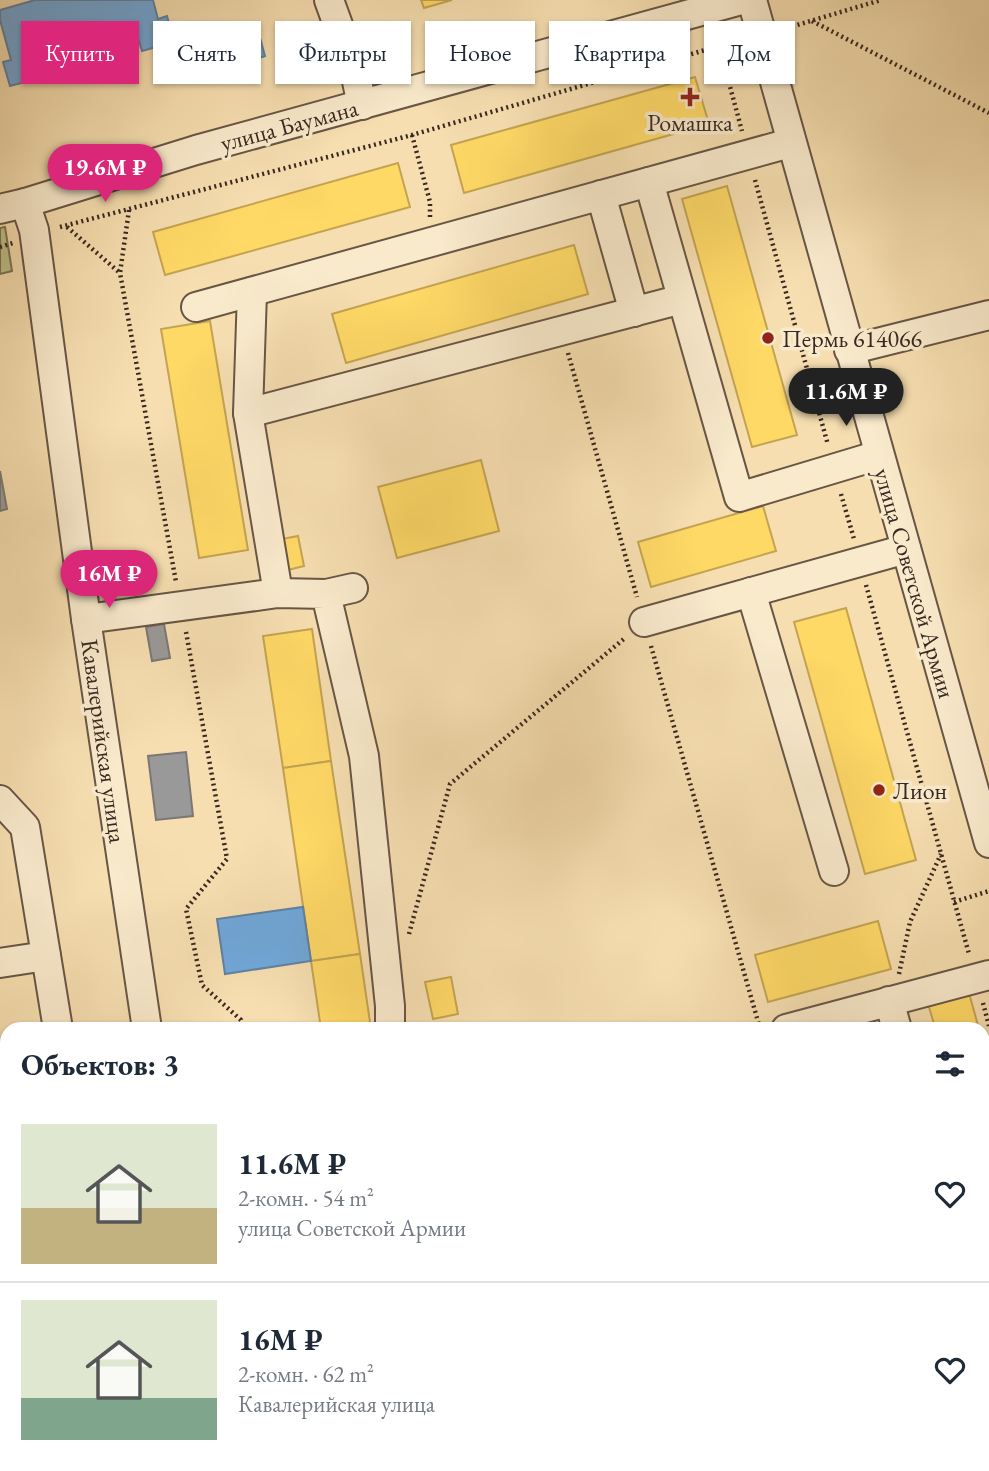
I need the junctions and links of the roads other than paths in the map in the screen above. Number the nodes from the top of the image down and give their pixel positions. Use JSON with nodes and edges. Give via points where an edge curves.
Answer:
{"nodes":[{"id":1,"x":329,"y":0,"type":"edge"},
{"id":2,"x":741,"y":0,"type":"edge"},
{"id":3,"x":752,"y":0,"type":"edge"},
{"id":4,"x":362,"y":105,"type":"junction"},
{"id":5,"x":790,"y":143,"type":"junction"},
{"id":6,"x":649,"y":182,"type":"junction"},
{"id":7,"x":601,"y":195,"type":"junction"},
{"id":8,"x":13,"y":206,"type":"edge"},
{"id":9,"x":252,"y":292,"type":"junction"},
{"id":10,"x":682,"y":299,"type":"junction"},
{"id":11,"x":196,"y":307,"type":"dead end"},
{"id":12,"x":634,"y":312,"type":"junction"},
{"id":13,"x":989,"y":315,"type":"edge"},
{"id":14,"x":849,"y":350,"type":"junction"},
{"id":15,"x":248,"y":413,"type":"junction"},
{"id":16,"x":879,"y":455,"type":"junction"},
{"id":17,"x":906,"y":549,"type":"junction"},
{"id":18,"x":751,"y":592,"type":"junction"},
{"id":19,"x":278,"y":593,"type":"junction"},
{"id":20,"x":86,"y":619,"type":"junction"},
{"id":21,"x":644,"y":622,"type":"road end"},
{"id":22,"x":983,"y":799,"type":"edge"},
{"id":23,"x":0,"y":800,"type":"edge"},
{"id":24,"x":989,"y":843,"type":"edge"},
{"id":25,"x":834,"y":870,"type":"dead end"},
{"id":26,"x":46,"y":956,"type":"junction"},
{"id":27,"x":0,"y":963,"type":"edge"},
{"id":28,"x":982,"y":977,"type":"edge"},
{"id":29,"x":878,"y":1004,"type":"junction"},
{"id":30,"x":57,"y":1022,"type":"edge"},
{"id":31,"x":145,"y":1022,"type":"edge"},
{"id":32,"x":390,"y":1022,"type":"edge"},
{"id":33,"x":812,"y":1022,"type":"edge"},
{"id":34,"x":892,"y":1022,"type":"edge"}],
"edges":[{"from":1,"to":4,"type":"street"},
{"from":2,"to":4,"type":"street","name":"улица Баумана"},
{"from":3,"to":5,"type":"street","name":"улица Советской Армии"},
{"from":4,"to":8,"type":"street","name":"улица Баумана"},
{"from":5,"to":6,"type":"street"},
{"from":5,"to":14,"type":"street","name":"улица Советской Армии"},
{"from":6,"to":7,"type":"street"},
{"from":6,"to":10,"type":"street"},
{"from":7,"to":9,"type":"street"},
{"from":7,"to":12,"type":"street"},
{"from":8,"to":20,"type":"street","name":"Кавалерийская улица","via":[[24,237]]},
{"from":9,"to":11,"type":"street"},
{"from":9,"to":15,"type":"street"},
{"from":10,"to":12,"type":"street"},
{"from":10,"to":16,"type":"street","via":[[739,498]]},
{"from":12,"to":15,"type":"street"},
{"from":13,"to":14,"type":"street"},
{"from":14,"to":16,"type":"street","name":"улица Советской Армии"},
{"from":15,"to":19,"type":"street"},
{"from":16,"to":17,"type":"street","name":"улица Советской Армии"},
{"from":17,"to":18,"type":"street"},
{"from":17,"to":22,"type":"street","name":"улица Советской Армии"},
{"from":18,"to":21,"type":"street"},
{"from":18,"to":25,"type":"street"},
{"from":19,"to":20,"type":"street"},
{"from":19,"to":32,"type":"street","via":[[340,591],[364,756]]},
{"from":20,"to":31,"type":"street","name":"Кавалерийская улица"},
{"from":22,"to":24,"type":"street","name":"улица Советской Армии"},
{"from":23,"to":26,"type":"street","via":[[25,827]]},
{"from":26,"to":27,"type":"street"},
{"from":26,"to":30,"type":"street"},
{"from":28,"to":29,"type":"street"},
{"from":29,"to":33,"type":"street"},
{"from":29,"to":34,"type":"street"}]}
